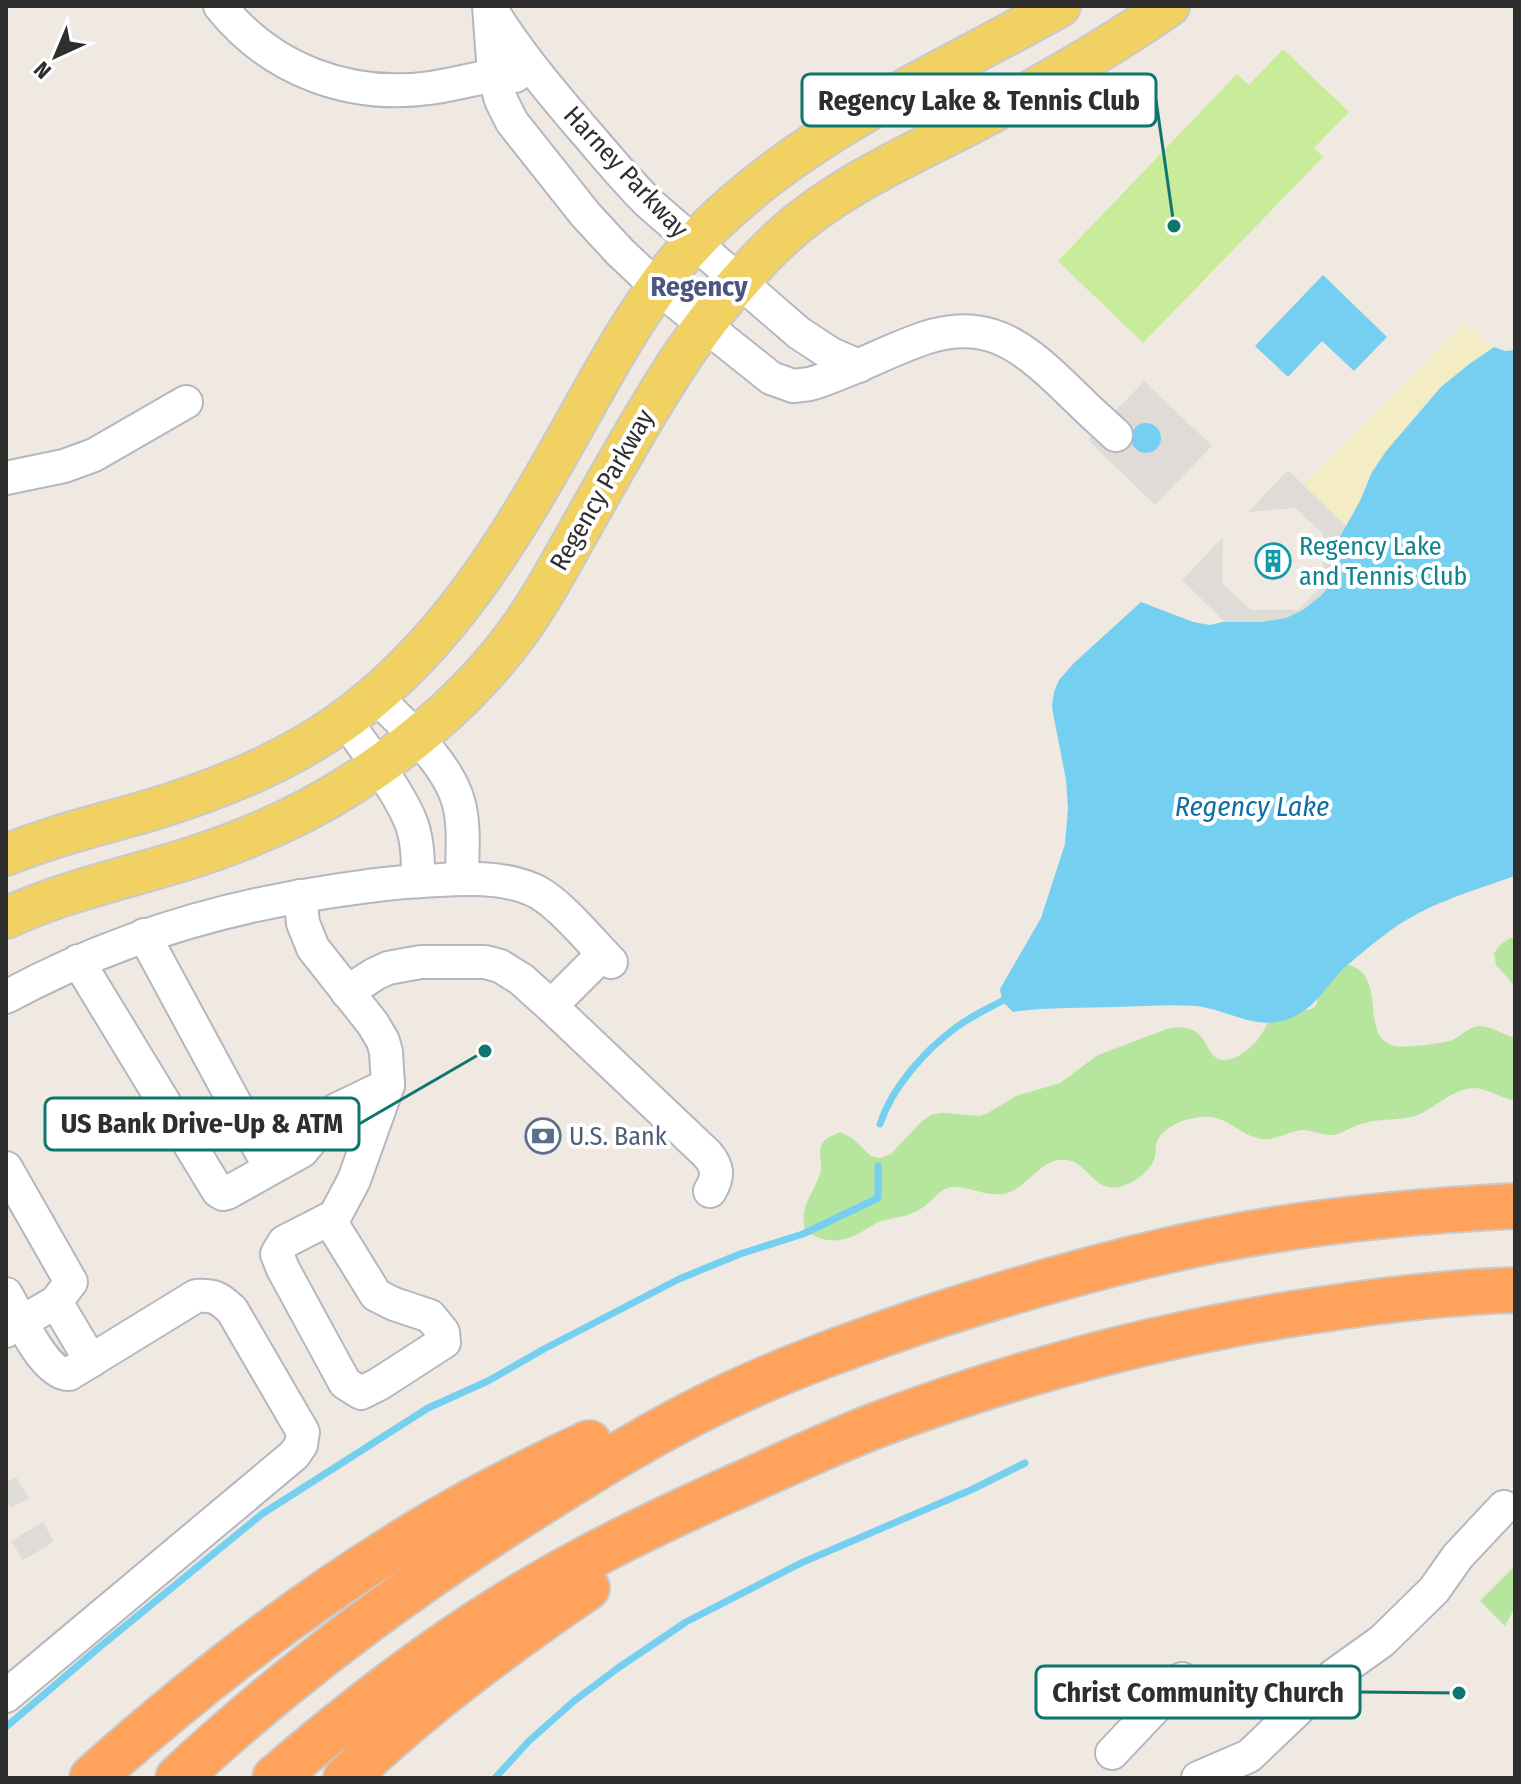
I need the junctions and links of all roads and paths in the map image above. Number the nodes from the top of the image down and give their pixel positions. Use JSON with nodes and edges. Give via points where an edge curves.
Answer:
{"nodes":[{"id":1,"x":220,"y":6,"type":"edge"},
{"id":2,"x":489,"y":6,"type":"edge"},
{"id":3,"x":1060,"y":6,"type":"edge"},
{"id":4,"x":1169,"y":6,"type":"edge"},
{"id":5,"x":494,"y":74,"type":"junction"},
{"id":6,"x":440,"y":86,"type":"junction"},
{"id":7,"x":551,"y":92,"type":"junction"},
{"id":8,"x":512,"y":122,"type":"junction"},
{"id":9,"x":694,"y":243,"type":"junction"},
{"id":10,"x":739,"y":281,"type":"junction"},
{"id":11,"x":657,"y":287,"type":"junction"},
{"id":12,"x":704,"y":323,"type":"junction"},
{"id":13,"x":859,"y":366,"type":"junction"},
{"id":14,"x":186,"y":402,"type":"dead end"},
{"id":15,"x":1116,"y":435,"type":"dead end"},
{"id":16,"x":6,"y":478,"type":"edge"},
{"id":17,"x":360,"y":708,"type":"junction"},
{"id":18,"x":416,"y":737,"type":"junction"},
{"id":19,"x":377,"y":766,"type":"junction"},
{"id":20,"x":6,"y":855,"type":"edge"},
{"id":21,"x":462,"y":879,"type":"junction"},
{"id":22,"x":418,"y":881,"type":"junction"},
{"id":23,"x":300,"y":896,"type":"junction"},
{"id":24,"x":6,"y":918,"type":"edge"},
{"id":25,"x":144,"y":935,"type":"junction"},
{"id":26,"x":78,"y":961,"type":"junction"},
{"id":27,"x":347,"y":992,"type":"junction"},
{"id":28,"x":6,"y":997,"type":"edge"},
{"id":29,"x":551,"y":1006,"type":"junction"},
{"id":30,"x":388,"y":1085,"type":"junction"},
{"id":31,"x":6,"y":1168,"type":"edge"},
{"id":32,"x":270,"y":1168,"type":"junction"},
{"id":33,"x":710,"y":1191,"type":"dead end"},
{"id":34,"x":1515,"y":1206,"type":"edge"},
{"id":35,"x":329,"y":1219,"type":"junction"},
{"id":36,"x":1515,"y":1290,"type":"edge"},
{"id":37,"x":64,"y":1292,"type":"junction"},
{"id":38,"x":11,"y":1315,"type":"edge"},
{"id":39,"x":91,"y":1361,"type":"junction"},
{"id":40,"x":771,"y":1376,"type":"junction"},
{"id":41,"x":808,"y":1454,"type":"junction"},
{"id":42,"x":1504,"y":1507,"type":"dead end"},
{"id":43,"x":1182,"y":1679,"type":"dead end"},
{"id":44,"x":6,"y":1696,"type":"edge"},
{"id":45,"x":1112,"y":1753,"type":"dead end"},
{"id":46,"x":92,"y":1778,"type":"edge"},
{"id":47,"x":178,"y":1778,"type":"edge"},
{"id":48,"x":275,"y":1778,"type":"edge"},
{"id":49,"x":346,"y":1778,"type":"edge"},
{"id":50,"x":1198,"y":1778,"type":"edge"}],
"edges":[{"from":1,"to":6,"type":"street","via":[[269,53],[314,75],[373,89]]},
{"from":2,"to":5,"type":"street","name":"Harney Parkway"},
{"from":2,"to":6,"type":"street","via":[[477,48]]},
{"from":2,"to":7,"type":"street","name":"Harney Parkway"},
{"from":3,"to":9,"type":"main road","via":[[820,138],[755,185]]},
{"from":4,"to":10,"type":"main road","name":"Regency Parkway","via":[[1037,88],[842,193],[787,233]]},
{"from":5,"to":6,"type":"street"},
{"from":5,"to":7,"type":"street","name":"Harney Parkway","via":[[517,76]]},
{"from":5,"to":8,"type":"street","name":"Harney Parkway"},
{"from":6,"to":8,"type":"street","name":"Harney Parkway","via":[[473,96]]},
{"from":7,"to":9,"type":"street","name":"Harney Parkway","via":[[635,189]]},
{"from":8,"to":11,"type":"street","name":"Harney Parkway","via":[[601,232]]},
{"from":9,"to":10,"type":"street","name":"Harney Parkway"},
{"from":9,"to":11,"type":"main road"},
{"from":10,"to":12,"type":"main road","name":"Regency Parkway"},
{"from":10,"to":13,"type":"street","name":"Harney Parkway","via":[[799,333]]},
{"from":11,"to":12,"type":"street","name":"Harney Parkway"},
{"from":11,"to":17,"type":"main road","via":[[489,569],[434,639]]},
{"from":12,"to":13,"type":"street","name":"Harney Parkway","via":[[783,384],[810,384]]},
{"from":12,"to":18,"type":"main road","name":"Regency Parkway","via":[[521,626],[480,677]]},
{"from":13,"to":15,"type":"street","name":"Harney Parkway","via":[[944,333],[994,335],[1033,358]]},
{"from":14,"to":16,"type":"street","via":[[94,455]]},
{"from":17,"to":18,"type":"street"},
{"from":17,"to":19,"type":"street"},
{"from":17,"to":20,"type":"main road","via":[[273,763],[219,787]]},
{"from":18,"to":19,"type":"main road","name":"Regency Parkway"},
{"from":18,"to":21,"type":"street","via":[[458,801]]},
{"from":19,"to":22,"type":"street","via":[[412,823]]},
{"from":19,"to":24,"type":"main road","name":"Regency Parkway","via":[[317,805],[254,835],[66,893]]},
{"from":21,"to":22,"type":"street"},
{"from":21,"to":29,"type":"street","via":[[537,891],[607,958]]},
{"from":22,"to":23,"type":"street"},
{"from":23,"to":25,"type":"street"},
{"from":23,"to":27,"type":"street","via":[[310,941]]},
{"from":25,"to":26,"type":"street"},
{"from":25,"to":32,"type":"street"},
{"from":26,"to":28,"type":"street"},
{"from":26,"to":32,"type":"street","via":[[218,1191],[227,1193]]},
{"from":27,"to":29,"type":"street","via":[[388,968],[485,962],[509,970]]},
{"from":27,"to":30,"type":"street","via":[[383,1041]]},
{"from":29,"to":33,"type":"street","via":[[715,1163],[718,1173]]},
{"from":30,"to":32,"type":"street","via":[[336,1110],[302,1151]]},
{"from":30,"to":35,"type":"street","via":[[354,1180]]},
{"from":31,"to":37,"type":"street"},
{"from":34,"to":40,"type":"highway","via":[[1307,1225],[1153,1254],[973,1304]]},
{"from":35,"to":35,"type":"street","via":[[284,1242],[277,1254],[345,1383],[361,1393],[444,1342],[443,1332],[430,1316],[376,1295]]},
{"from":36,"to":41,"type":"highway","via":[[1333,1307],[1160,1338],[1025,1374]]},
{"from":37,"to":38,"type":"street"},
{"from":37,"to":39,"type":"street"},
{"from":38,"to":39,"type":"street","via":[[61,1374]]},
{"from":39,"to":44,"type":"street","via":[[196,1296],[219,1298],[232,1310],[303,1432],[301,1445]]},
{"from":40,"to":46,"type":"highway","via":[[617,1430],[426,1528],[250,1647]]},
{"from":40,"to":47,"type":"highway","via":[[662,1429],[462,1553],[303,1669]]},
{"from":41,"to":48,"type":"highway","via":[[621,1540],[510,1602],[402,1675]]},
{"from":41,"to":49,"type":"highway","via":[[546,1616],[434,1701]]},
{"from":42,"to":50,"type":"street","via":[[1434,1590],[1382,1641],[1333,1676],[1249,1756]]},
{"from":43,"to":45,"type":"street"}]}
